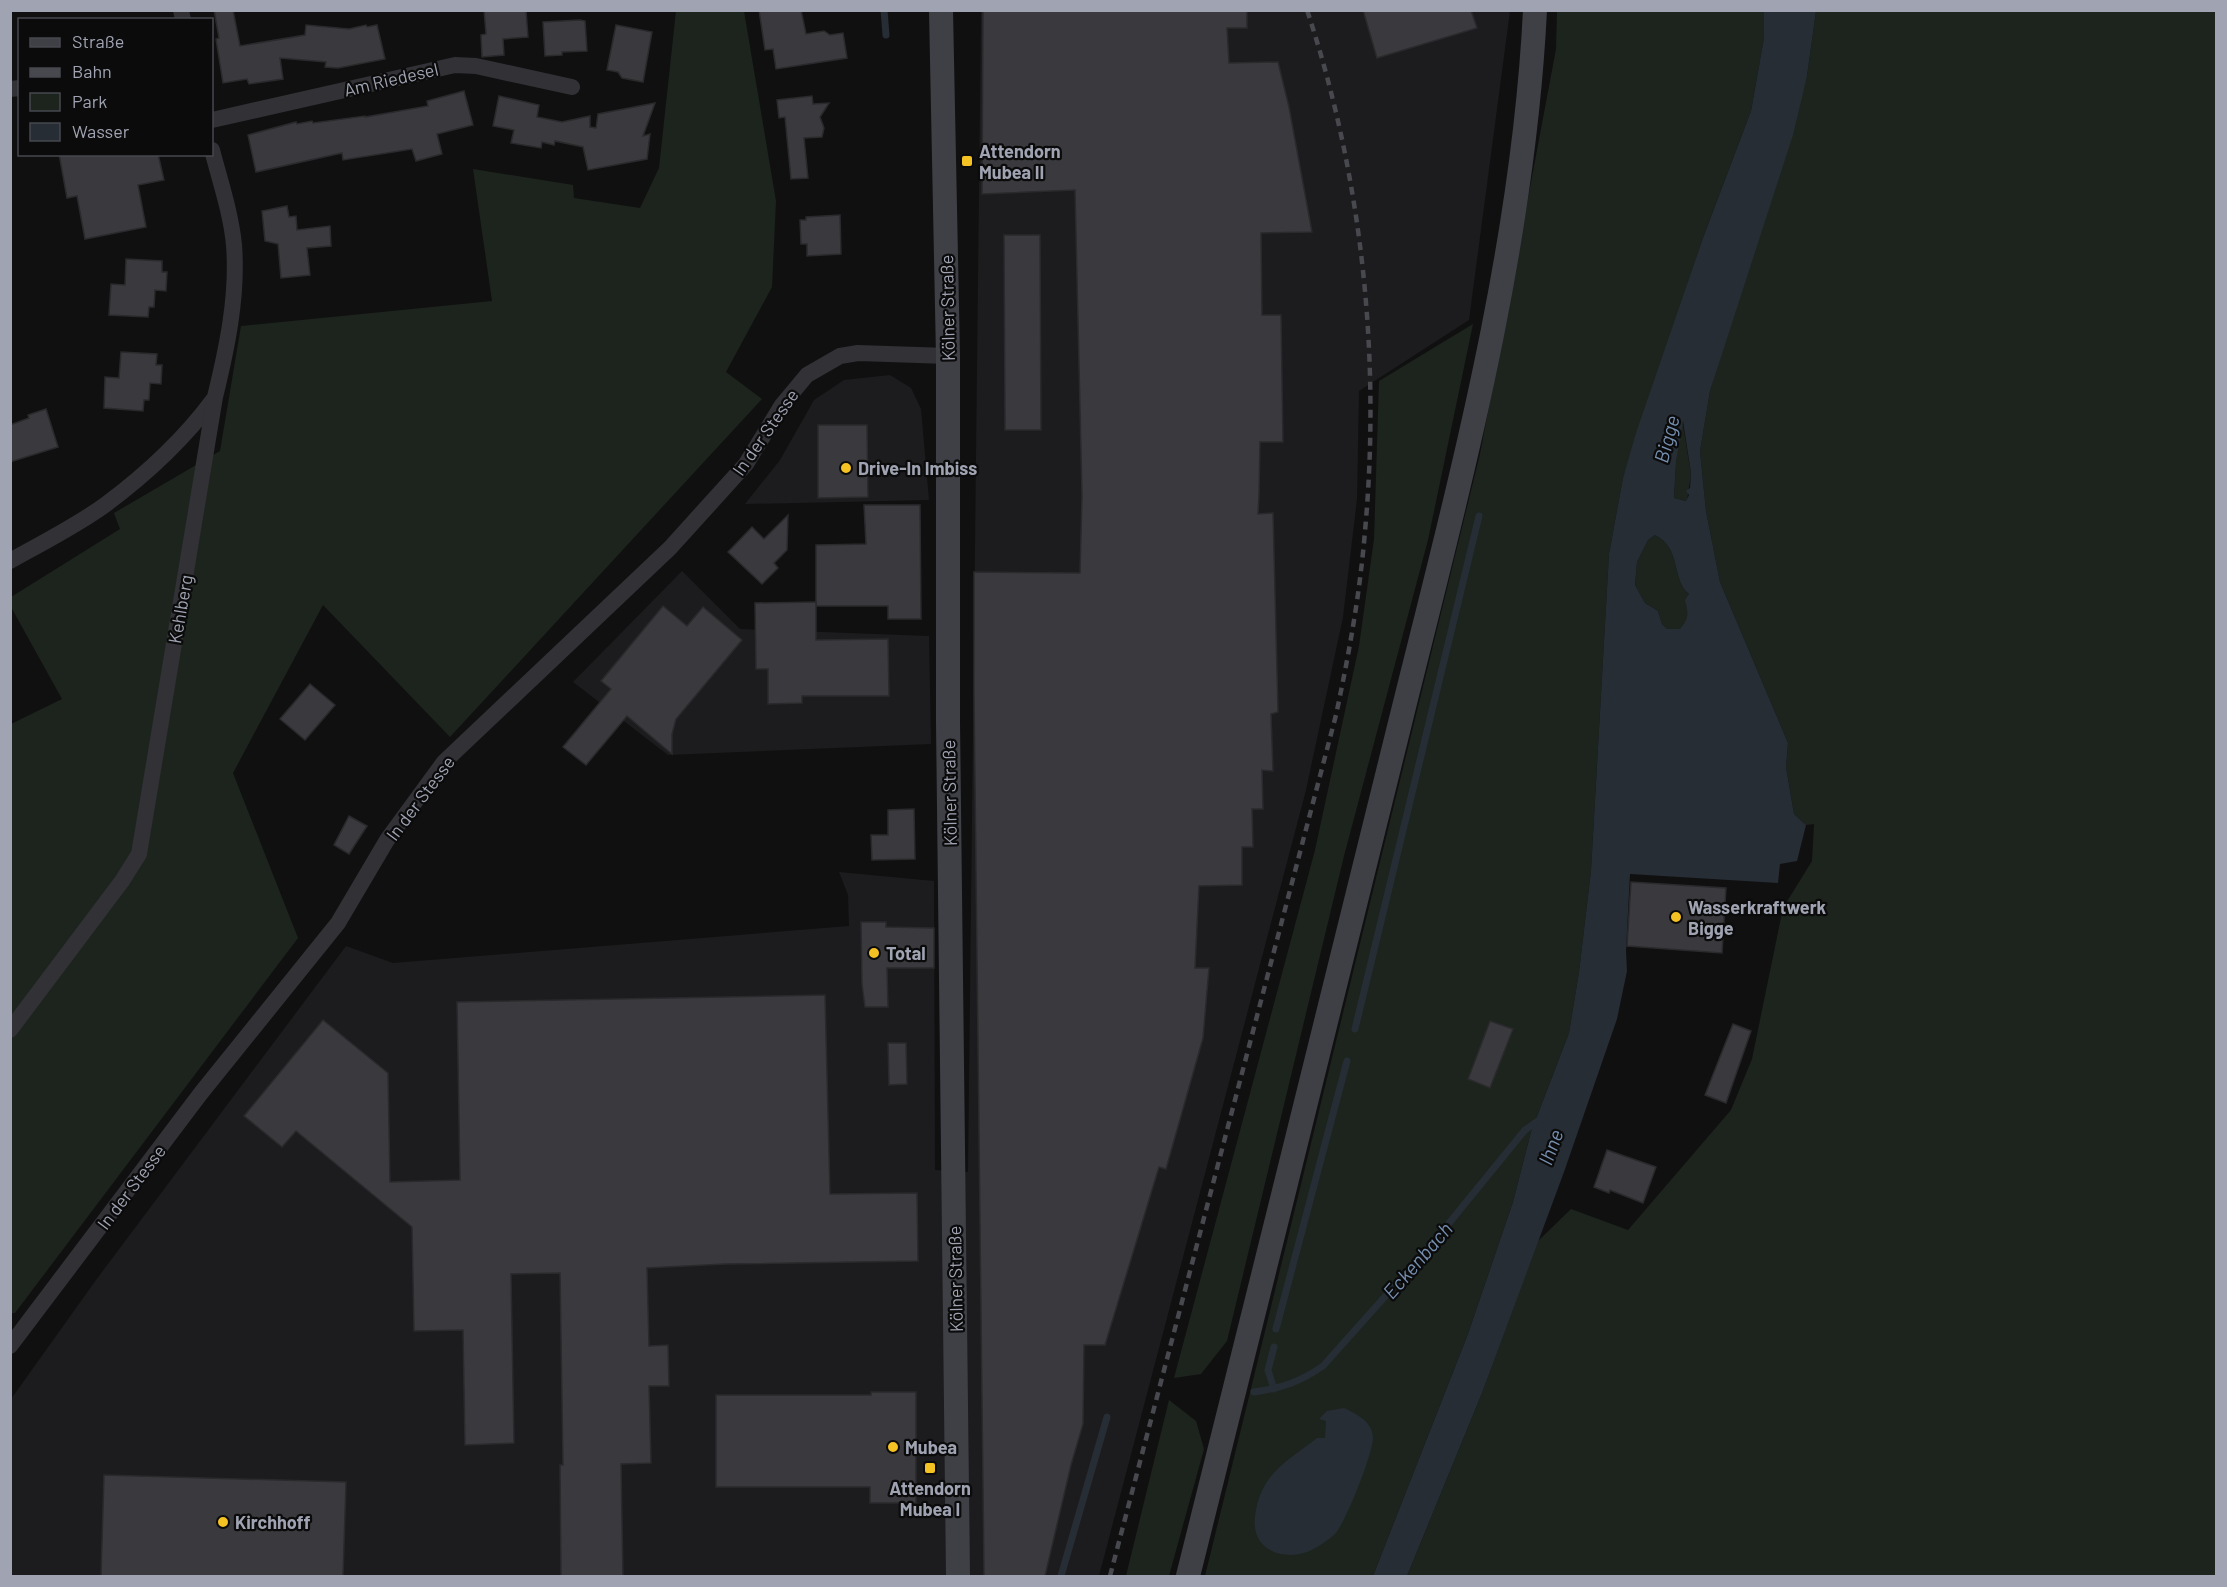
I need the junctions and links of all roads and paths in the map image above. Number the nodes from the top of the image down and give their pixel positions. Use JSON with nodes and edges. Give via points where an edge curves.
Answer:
{"nodes":[{"id":1,"x":941,"y":10,"type":"edge"},
{"id":2,"x":1535,"y":10,"type":"edge"},
{"id":3,"x":572,"y":87,"type":"dead end"},
{"id":4,"x":213,"y":120,"type":"edge"},
{"id":5,"x":213,"y":154,"type":"edge"},
{"id":6,"x":948,"y":356,"type":"junction"},
{"id":7,"x":215,"y":397,"type":"junction"},
{"id":8,"x":10,"y":561,"type":"edge"},
{"id":9,"x":10,"y":1030,"type":"edge"},
{"id":10,"x":10,"y":1346,"type":"edge"},
{"id":11,"x":957,"y":1576,"type":"edge"},
{"id":12,"x":1188,"y":1576,"type":"edge"}],
"edges":[{"from":1,"to":6,"type":"main road","name":"Kölner Straße"},
{"from":2,"to":12,"type":"main road","via":[[1516,196],[1461,480]]},
{"from":3,"to":4,"type":"street","name":"Am Riedesel","via":[[455,65]]},
{"from":5,"to":7,"type":"street","name":"Kehlberg","via":[[234,245],[227,351]]},
{"from":6,"to":10,"type":"street","name":"In der Stesse","via":[[858,353],[840,356],[807,375],[782,405],[746,464],[670,548],[444,762],[387,840],[338,923],[201,1093]]},
{"from":6,"to":11,"type":"main road","name":"Kölner Straße"},
{"from":7,"to":8,"type":"street","via":[[186,433],[104,505]]},
{"from":7,"to":9,"type":"street","name":"Kehlberg","via":[[138,854]]}]}
